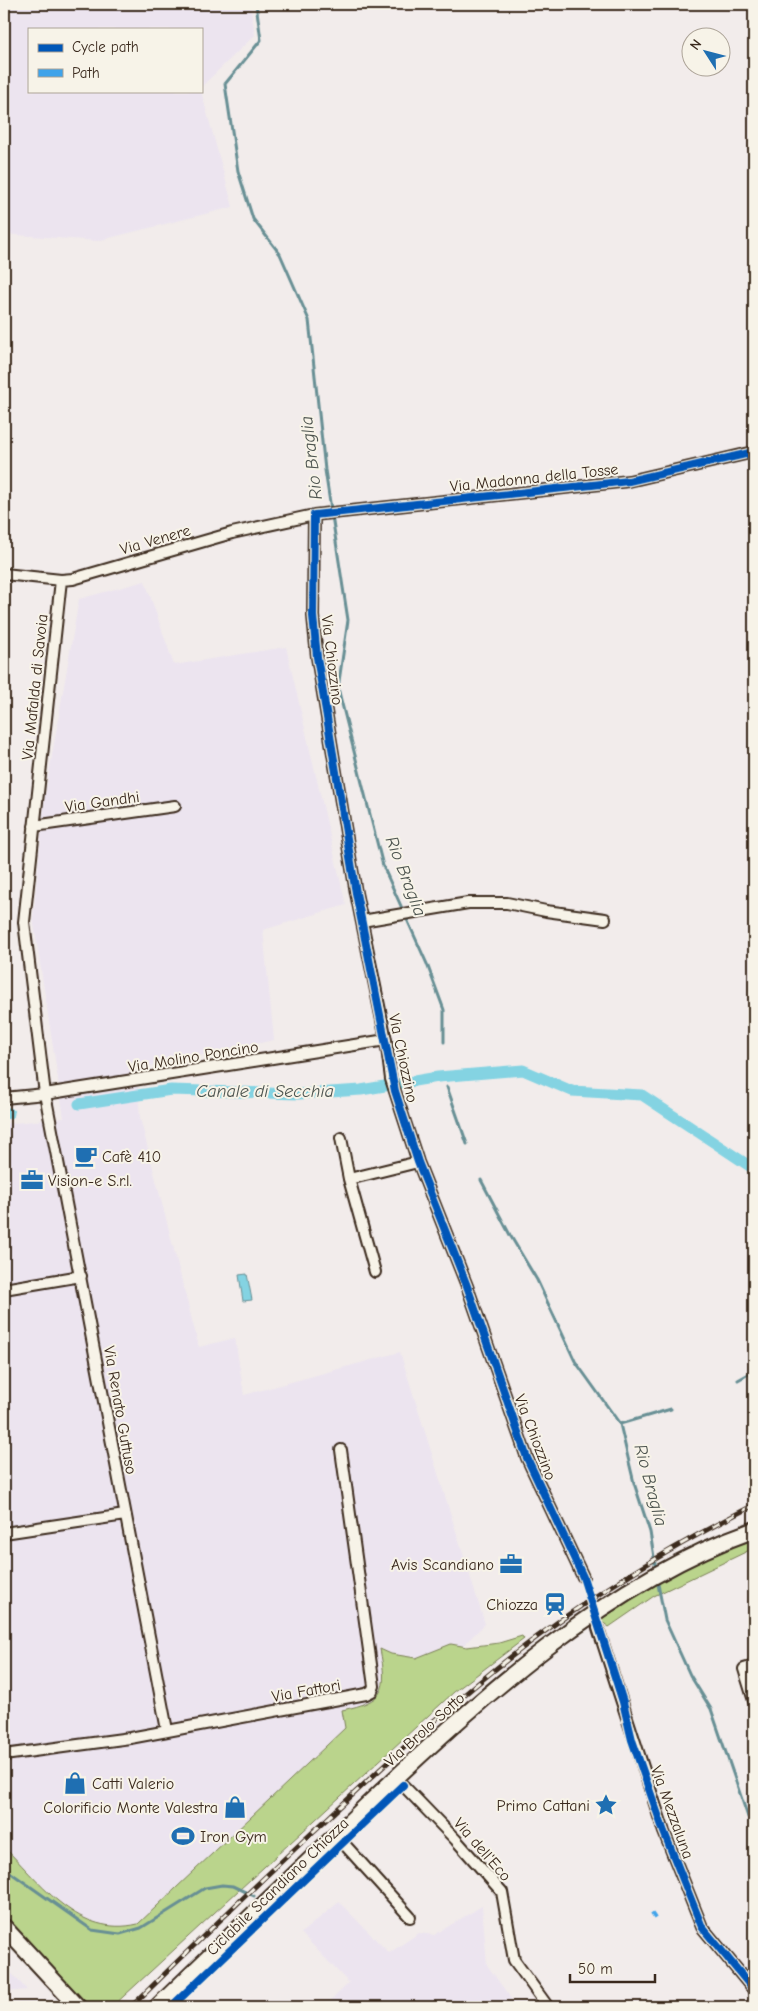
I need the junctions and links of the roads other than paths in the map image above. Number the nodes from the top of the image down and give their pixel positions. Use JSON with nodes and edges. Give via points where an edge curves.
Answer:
{"nodes":[{"id":1,"x":754,"y":452,"type":"edge"},
{"id":2,"x":319,"y":515,"type":"junction"},
{"id":3,"x":4,"y":574,"type":"edge"},
{"id":4,"x":61,"y":580,"type":"junction"},
{"id":5,"x":175,"y":806,"type":"dead end"},
{"id":6,"x":34,"y":826,"type":"junction"},
{"id":7,"x":605,"y":918,"type":"dead end"},
{"id":8,"x":362,"y":921,"type":"junction"},
{"id":9,"x":386,"y":1040,"type":"junction"},
{"id":10,"x":46,"y":1094,"type":"junction"},
{"id":11,"x":4,"y":1098,"type":"edge"},
{"id":12,"x":341,"y":1138,"type":"dead end"},
{"id":13,"x":418,"y":1162,"type":"junction"},
{"id":14,"x":349,"y":1179,"type":"junction"},
{"id":15,"x":375,"y":1272,"type":"dead end"},
{"id":16,"x":81,"y":1276,"type":"junction"},
{"id":17,"x":4,"y":1289,"type":"edge"},
{"id":18,"x":340,"y":1450,"type":"dead end"},
{"id":19,"x":125,"y":1515,"type":"junction"},
{"id":20,"x":753,"y":1531,"type":"edge"},
{"id":21,"x":4,"y":1533,"type":"edge"},
{"id":22,"x":583,"y":1577,"type":"tunnel mouth"},
{"id":23,"x":598,"y":1628,"type":"tunnel mouth"},
{"id":24,"x":754,"y":1666,"type":"edge"},
{"id":25,"x":754,"y":1701,"type":"edge"},
{"id":26,"x":167,"y":1730,"type":"junction"},
{"id":27,"x":4,"y":1755,"type":"edge"},
{"id":28,"x":396,"y":1778,"type":"junction"},
{"id":29,"x":336,"y":1835,"type":"junction"},
{"id":30,"x":410,"y":1917,"type":"dead end"},
{"id":31,"x":4,"y":1927,"type":"edge"},
{"id":32,"x":754,"y":1990,"type":"edge"},
{"id":33,"x":78,"y":2007,"type":"edge"},
{"id":34,"x":156,"y":2007,"type":"edge"},
{"id":35,"x":548,"y":2007,"type":"edge"}],
"edges":[{"from":1,"to":2,"type":"street","name":"Via Madonna della Tosse","via":[[629,481]]},
{"from":2,"to":4,"type":"street","name":"Via Venere","via":[[232,533],[86,576]]},
{"from":2,"to":8,"type":"street","name":"Via Chiozzino","via":[[313,599],[317,657]]},
{"from":3,"to":4,"type":"street","name":"Via Venere"},
{"from":4,"to":6,"type":"street","name":"Via Mafalda di Savoia"},
{"from":5,"to":6,"type":"street","name":"Via Gandhi"},
{"from":6,"to":10,"type":"street","name":"Via Mafalda di Savoia","via":[[24,922]]},
{"from":7,"to":8,"type":"street","via":[[546,911],[507,902],[468,902]]},
{"from":8,"to":9,"type":"street","name":"Via Chiozzino"},
{"from":9,"to":10,"type":"street","name":"Via Molino Poncino"},
{"from":9,"to":13,"type":"street","name":"Via Chiozzino","via":[[391,1079]]},
{"from":10,"to":11,"type":"street","name":"Via Molino Poncino"},
{"from":10,"to":16,"type":"street","name":"Via Renato Guttuso"},
{"from":12,"to":14,"type":"street"},
{"from":13,"to":14,"type":"street"},
{"from":13,"to":22,"type":"street","name":"Via Chiozzino","via":[[467,1286],[527,1458]]},
{"from":14,"to":15,"type":"street"},
{"from":16,"to":17,"type":"street"},
{"from":16,"to":19,"type":"street","name":"Via Renato Guttuso"},
{"from":18,"to":26,"type":"street","name":"Via Fattori","via":[[368,1636],[372,1691]]},
{"from":19,"to":21,"type":"street"},
{"from":19,"to":26,"type":"street","name":"Via Renato Guttuso"},
{"from":20,"to":28,"type":"main road","name":"Via Brolo Sotto","via":[[664,1571],[594,1615],[531,1661]]},
{"from":23,"to":32,"type":"street","name":"Via Mezzaluna","via":[[661,1825],[702,1927]]},
{"from":24,"to":25,"type":"street","via":[[744,1669]]},
{"from":26,"to":27,"type":"street","name":"Via Fattori"},
{"from":28,"to":29,"type":"main road","name":"Via Brolo Sotto"},
{"from":28,"to":35,"type":"street","name":"Via dell'Eco","via":[[502,1892],[514,1960]]},
{"from":29,"to":30,"type":"street"},
{"from":29,"to":34,"type":"main road","name":"Via Brolo Sotto"},
{"from":31,"to":33,"type":"main road"}]}
